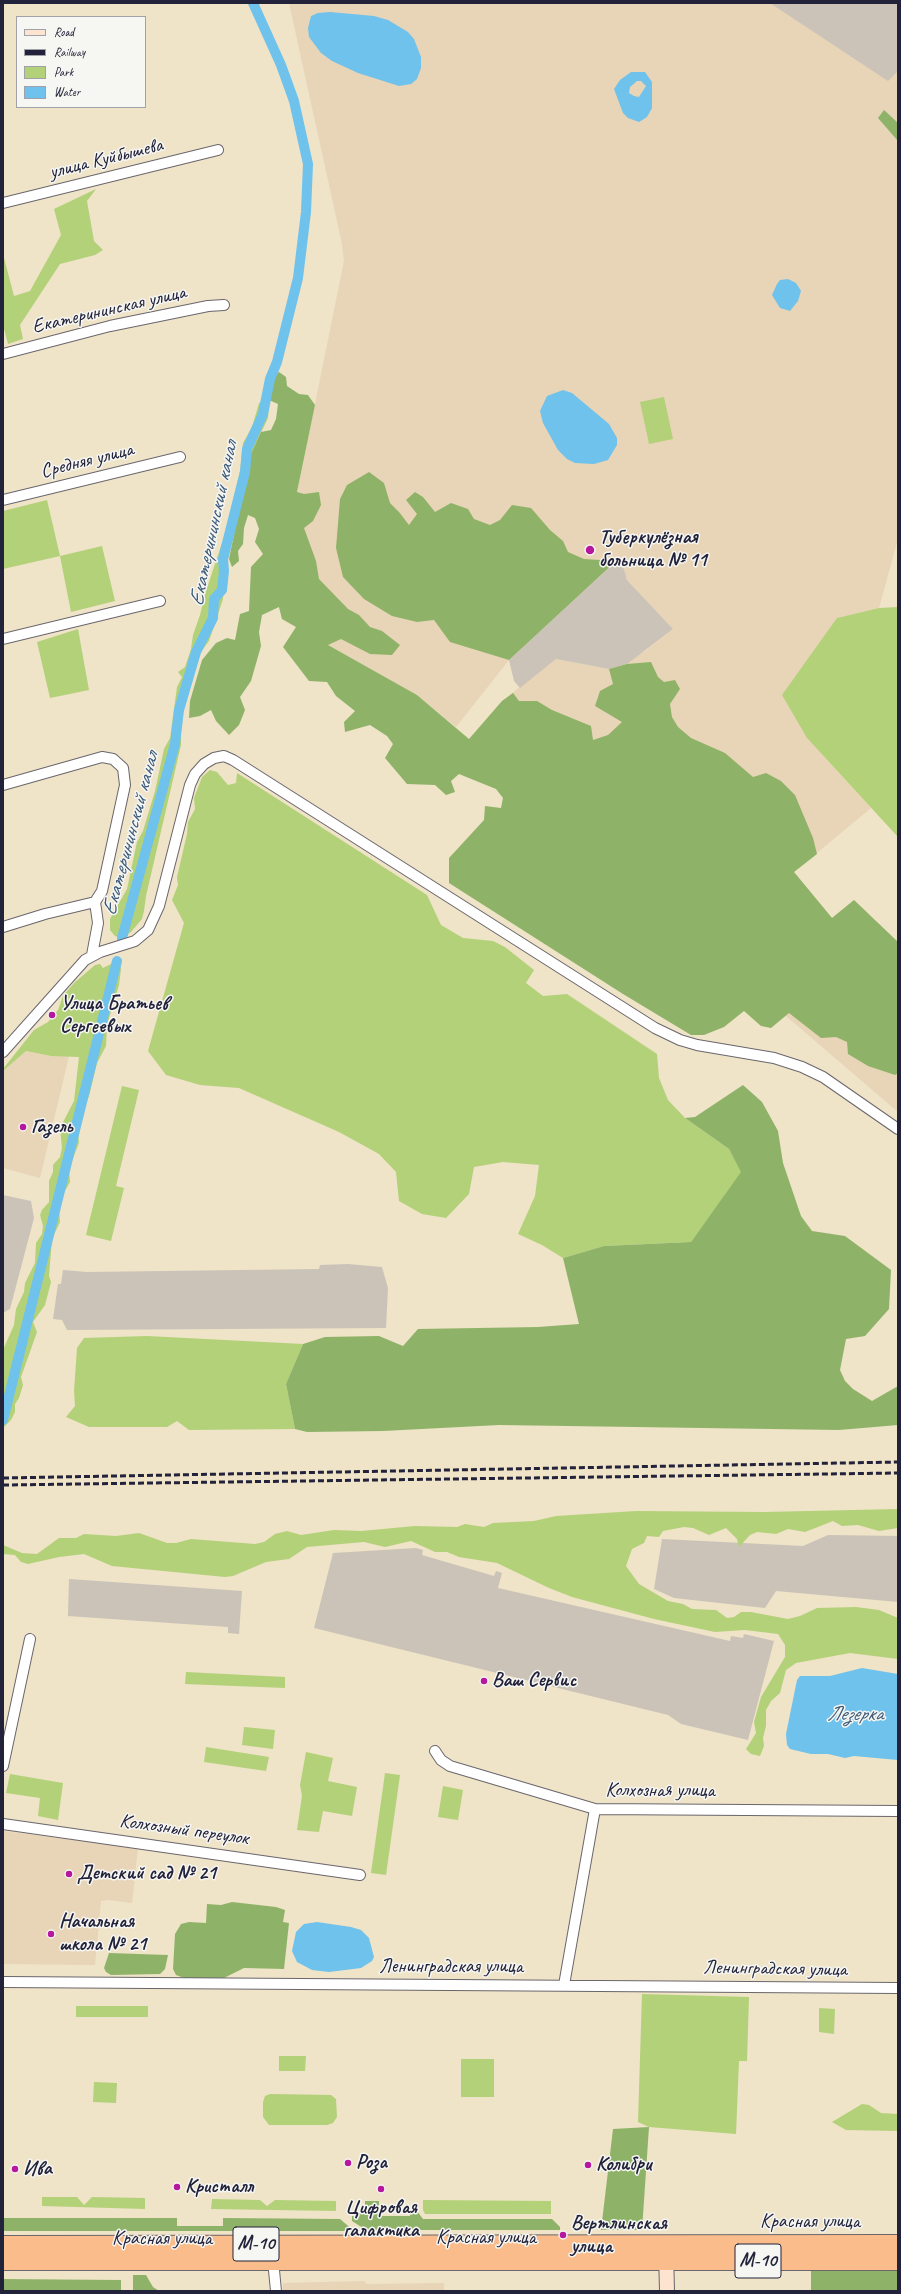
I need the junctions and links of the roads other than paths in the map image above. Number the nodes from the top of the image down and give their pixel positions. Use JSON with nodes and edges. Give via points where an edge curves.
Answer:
{"nodes":[{"id":1,"x":218,"y":150,"type":"dead end"},
{"id":2,"x":3,"y":203,"type":"edge"},
{"id":3,"x":224,"y":305,"type":"dead end"},
{"id":4,"x":3,"y":354,"type":"edge"},
{"id":5,"x":180,"y":457,"type":"dead end"},
{"id":6,"x":3,"y":500,"type":"edge"},
{"id":7,"x":160,"y":601,"type":"dead end"},
{"id":8,"x":3,"y":639,"type":"edge"},
{"id":9,"x":3,"y":785,"type":"edge"},
{"id":10,"x":95,"y":902,"type":"junction"},
{"id":11,"x":3,"y":927,"type":"edge"},
{"id":12,"x":92,"y":955,"type":"junction"},
{"id":13,"x":3,"y":1052,"type":"edge"},
{"id":14,"x":898,"y":1129,"type":"edge"},
{"id":15,"x":30,"y":1639,"type":"dead end"},
{"id":16,"x":435,"y":1751,"type":"dead end"},
{"id":17,"x":3,"y":1766,"type":"edge"},
{"id":18,"x":595,"y":1809,"type":"junction"},
{"id":19,"x":898,"y":1811,"type":"edge"},
{"id":20,"x":3,"y":1824,"type":"edge"},
{"id":21,"x":360,"y":1875,"type":"dead end"},
{"id":22,"x":3,"y":1982,"type":"edge"},
{"id":23,"x":564,"y":1985,"type":"junction"},
{"id":24,"x":898,"y":1988,"type":"edge"},
{"id":25,"x":898,"y":2244,"type":"edge"},
{"id":26,"x":3,"y":2245,"type":"edge"},
{"id":27,"x":666,"y":2253,"type":"junction"},
{"id":28,"x":273,"y":2260,"type":"junction"},
{"id":29,"x":3,"y":2261,"type":"edge"},
{"id":30,"x":898,"y":2261,"type":"edge"},
{"id":31,"x":276,"y":2291,"type":"edge"},
{"id":32,"x":667,"y":2291,"type":"edge"}],
"edges":[{"from":1,"to":2,"type":"street","name":"улица Куйбышева"},
{"from":3,"to":4,"type":"street","name":"Екатерининская улица","via":[[110,326]]},
{"from":5,"to":6,"type":"street","name":"Средняя улица"},
{"from":7,"to":8,"type":"street"},
{"from":9,"to":10,"type":"street","via":[[102,757],[112,758],[121,764],[125,773],[125,785],[102,891]]},
{"from":10,"to":11,"type":"street"},
{"from":10,"to":12,"type":"street","via":[[98,923]]},
{"from":12,"to":13,"type":"street","via":[[64,982]]},
{"from":12,"to":14,"type":"street","via":[[128,944],[148,930],[159,906],[185,800],[195,774],[204,764],[224,756],[655,1028],[698,1045],[774,1058],[802,1066],[823,1076]]},
{"from":15,"to":17,"type":"street"},
{"from":16,"to":18,"type":"street","name":"Колхозная улица","via":[[441,1760],[450,1766]]},
{"from":18,"to":19,"type":"street","name":"Колхозная улица"},
{"from":18,"to":23,"type":"street"},
{"from":20,"to":21,"type":"street","name":"Колхозный переулок","via":[[263,1859]]},
{"from":22,"to":23,"type":"street","name":"Ленинградская улица"},
{"from":23,"to":24,"type":"street","name":"Ленинградская улица"},
{"from":25,"to":27,"type":"highway","name":"Красная улица","number":"М-10"},
{"from":26,"to":27,"type":"highway","name":"Красная улица","number":"М-10"},
{"from":27,"to":28,"type":"highway","name":"Красная улица","number":"М-10"},
{"from":27,"to":30,"type":"highway","name":"Красная улица","number":"М-10"},
{"from":27,"to":32,"type":"main road"},
{"from":28,"to":29,"type":"highway","name":"Красная улица","number":"М-10"},
{"from":28,"to":31,"type":"street"}]}
